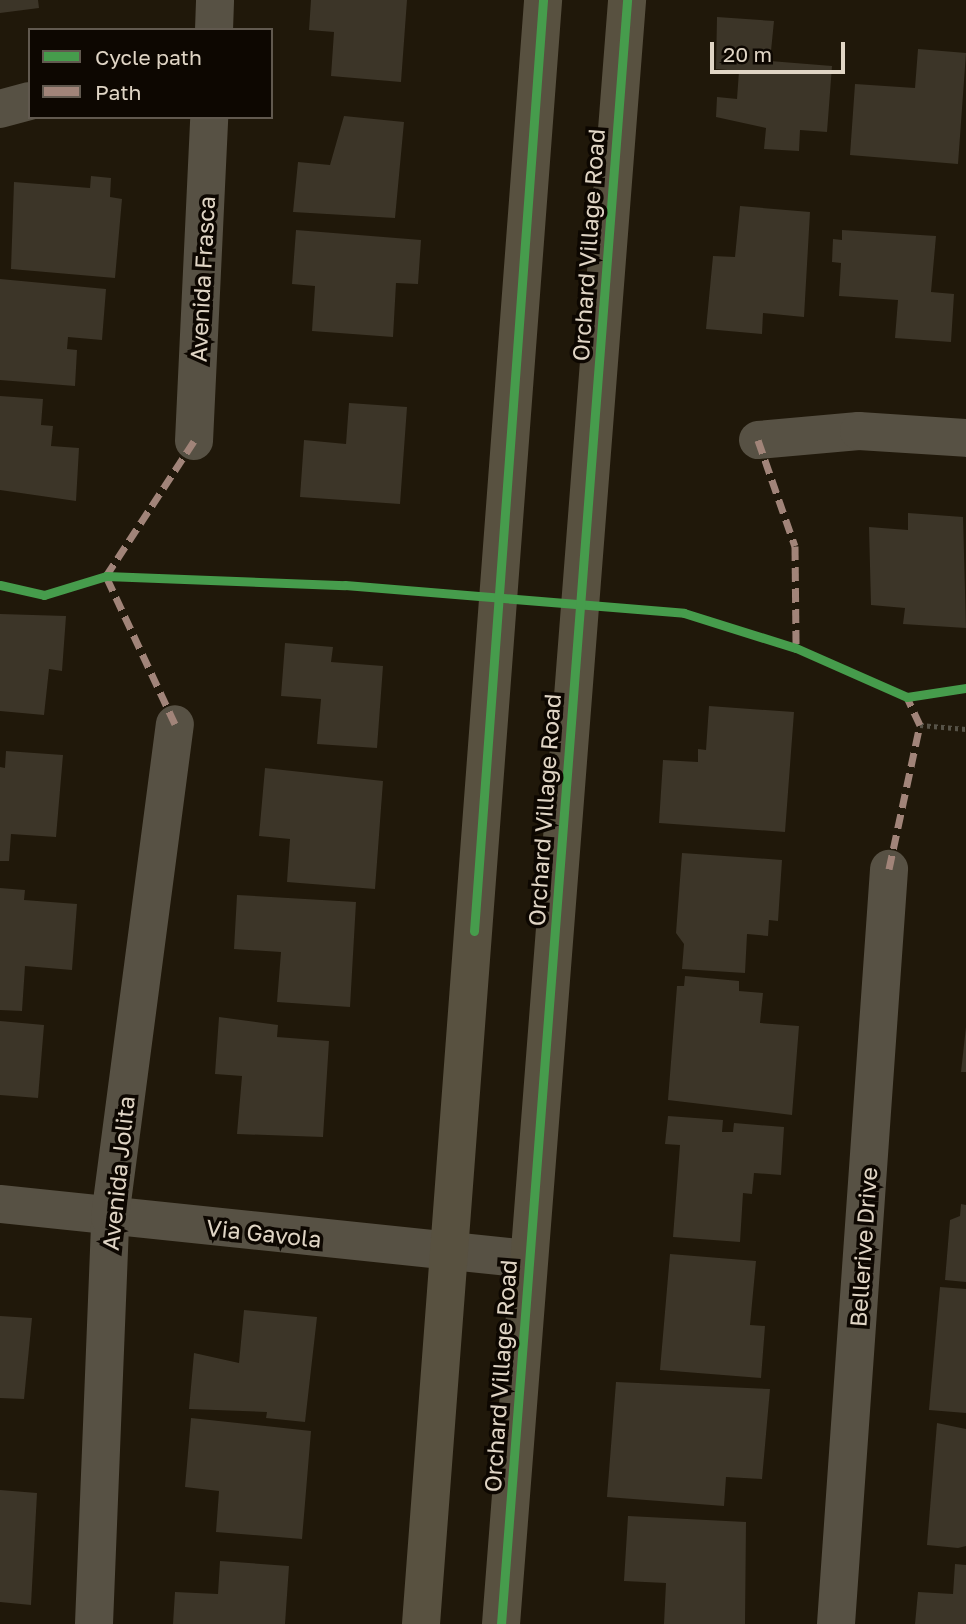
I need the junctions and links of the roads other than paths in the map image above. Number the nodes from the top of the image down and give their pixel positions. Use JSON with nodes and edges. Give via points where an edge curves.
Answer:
{"nodes":[{"id":1,"x":215,"y":0,"type":"edge"},
{"id":2,"x":543,"y":0,"type":"edge"},
{"id":3,"x":627,"y":0,"type":"edge"},
{"id":4,"x":214,"y":28,"type":"edge"},
{"id":5,"x":28,"y":102,"type":"edge"},
{"id":6,"x":0,"y":109,"type":"edge"},
{"id":7,"x":209,"y":119,"type":"edge"},
{"id":8,"x":966,"y":438,"type":"edge"},
{"id":9,"x":758,"y":440,"type":"dead end"},
{"id":10,"x":194,"y":441,"type":"dead end"},
{"id":11,"x":175,"y":724,"type":"dead end"},
{"id":12,"x":889,"y":869,"type":"dead end"},
{"id":13,"x":0,"y":1204,"type":"edge"},
{"id":14,"x":110,"y":1217,"type":"junction"},
{"id":15,"x":449,"y":1252,"type":"junction"},
{"id":16,"x":528,"y":1259,"type":"junction"},
{"id":17,"x":94,"y":1624,"type":"edge"},
{"id":18,"x":421,"y":1624,"type":"edge"},
{"id":19,"x":501,"y":1624,"type":"edge"},
{"id":20,"x":836,"y":1624,"type":"edge"}],
"edges":[{"from":1,"to":4,"type":"street"},
{"from":2,"to":15,"type":"main road"},
{"from":3,"to":16,"type":"main road","name":"Orchard Village Road"},
{"from":5,"to":6,"type":"street"},
{"from":7,"to":10,"type":"street","name":"Avenida Frasca"},
{"from":8,"to":9,"type":"street","via":[[859,431]]},
{"from":11,"to":14,"type":"street","name":"Avenida Jolita"},
{"from":12,"to":20,"type":"street","name":"Bellerive Drive"},
{"from":13,"to":14,"type":"street","name":"Via Gavola"},
{"from":14,"to":15,"type":"street","name":"Via Gavola"},
{"from":14,"to":17,"type":"street","name":"Avenida Jolita"},
{"from":15,"to":16,"type":"street","name":"Via Gavola"},
{"from":15,"to":18,"type":"main road"},
{"from":16,"to":19,"type":"main road","name":"Orchard Village Road"}]}
